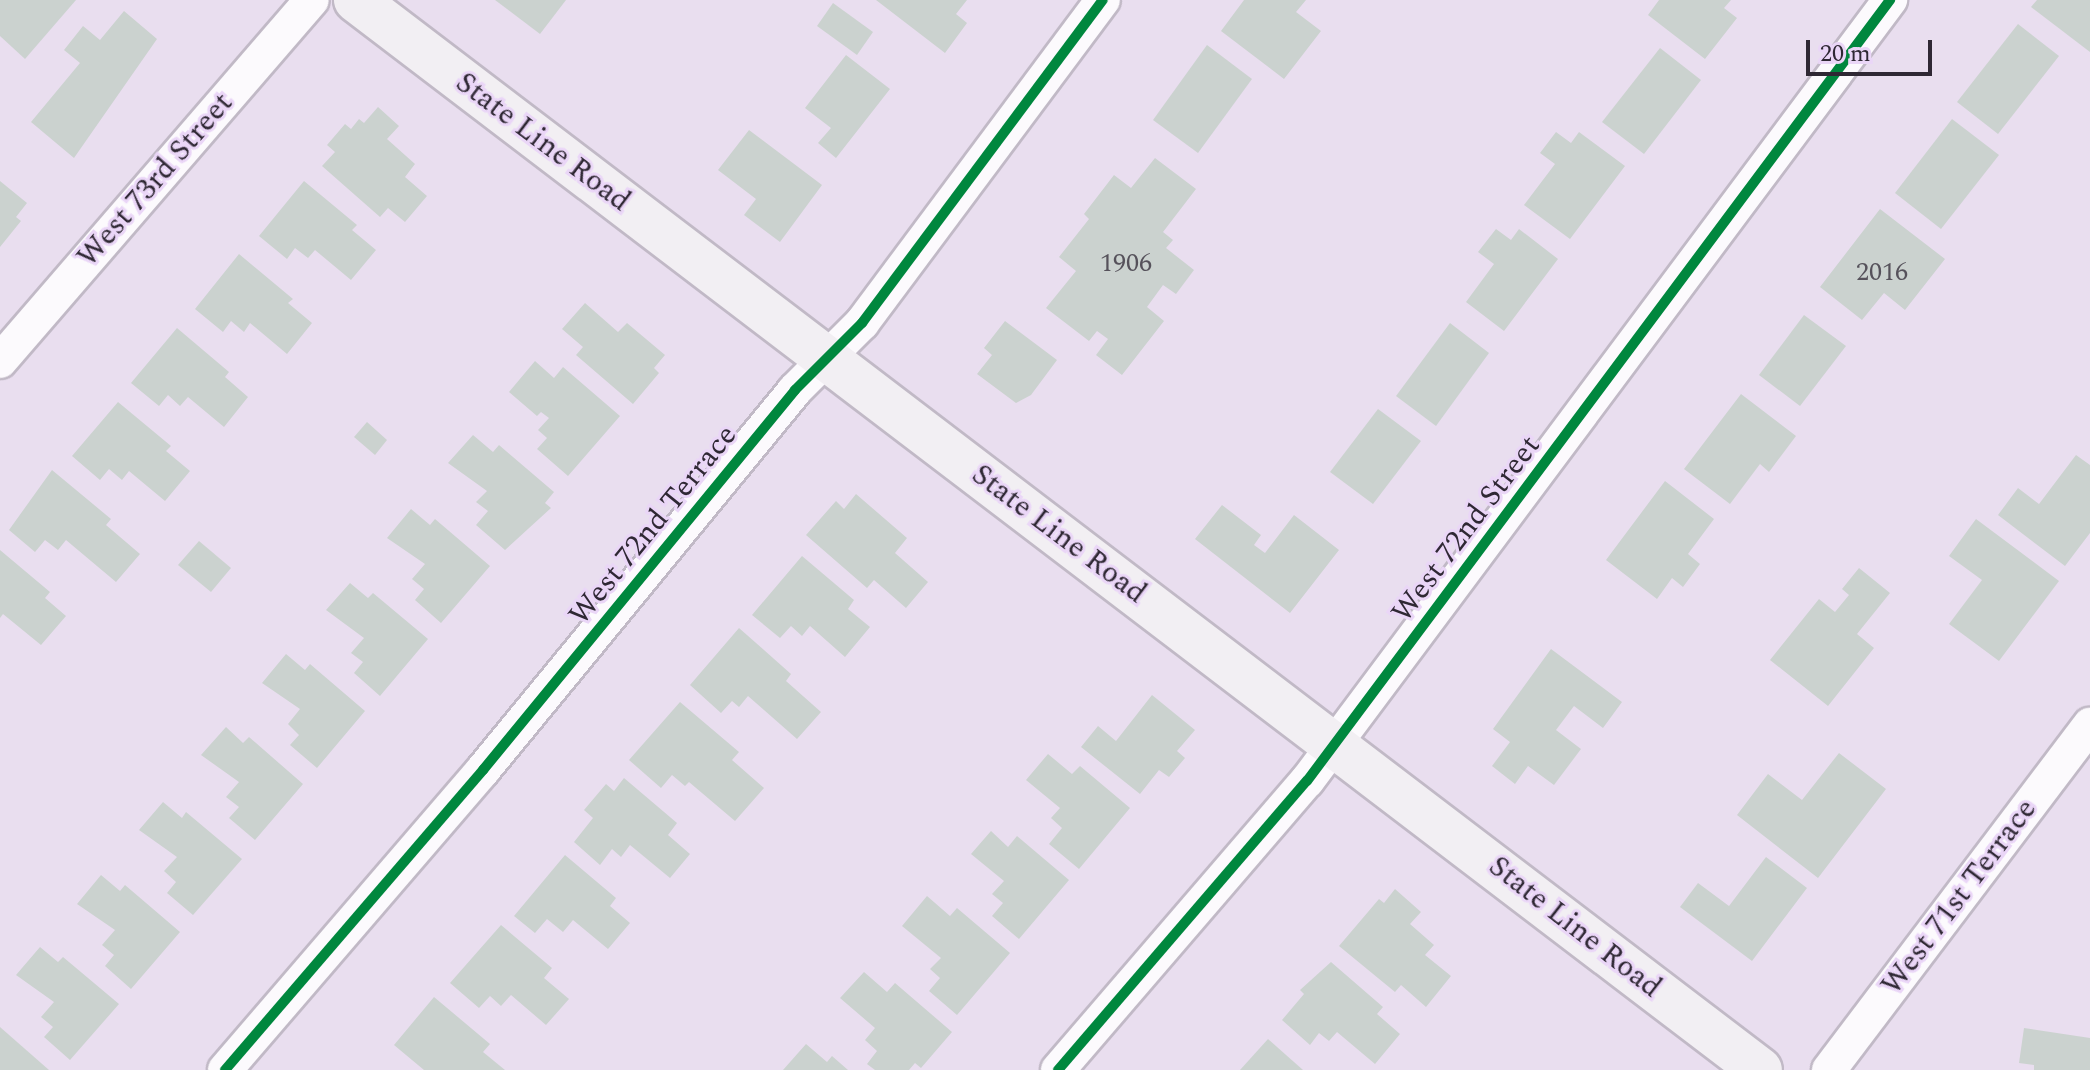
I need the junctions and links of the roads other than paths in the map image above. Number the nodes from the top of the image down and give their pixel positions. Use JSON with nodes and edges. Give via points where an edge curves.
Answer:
{"nodes":[{"id":1,"x":312,"y":0,"type":"edge"},
{"id":2,"x":356,"y":0,"type":"edge"},
{"id":3,"x":1103,"y":0,"type":"edge"},
{"id":4,"x":1890,"y":0,"type":"edge"},
{"id":5,"x":826,"y":358,"type":"junction"},
{"id":6,"x":0,"y":361,"type":"edge"},
{"id":7,"x":2090,"y":725,"type":"edge"},
{"id":8,"x":1337,"y":743,"type":"junction"},
{"id":9,"x":225,"y":1070,"type":"edge"},
{"id":10,"x":1058,"y":1070,"type":"edge"},
{"id":11,"x":1760,"y":1070,"type":"edge"},
{"id":12,"x":1829,"y":1070,"type":"edge"}],
"edges":[{"from":1,"to":6,"type":"street","name":"West 73rd Street"},
{"from":2,"to":5,"type":"main road","name":"State Line Road"},
{"from":3,"to":5,"type":"street","name":"West 72nd Terrace","via":[[862,323]]},
{"from":4,"to":8,"type":"street","name":"West 72nd Street"},
{"from":5,"to":8,"type":"main road","name":"State Line Road"},
{"from":5,"to":9,"type":"street","name":"West 72nd Terrace"},
{"from":7,"to":12,"type":"street","name":"West 71st Terrace"},
{"from":8,"to":10,"type":"street","name":"West 72nd Street"},
{"from":8,"to":11,"type":"main road","name":"State Line Road"}]}
